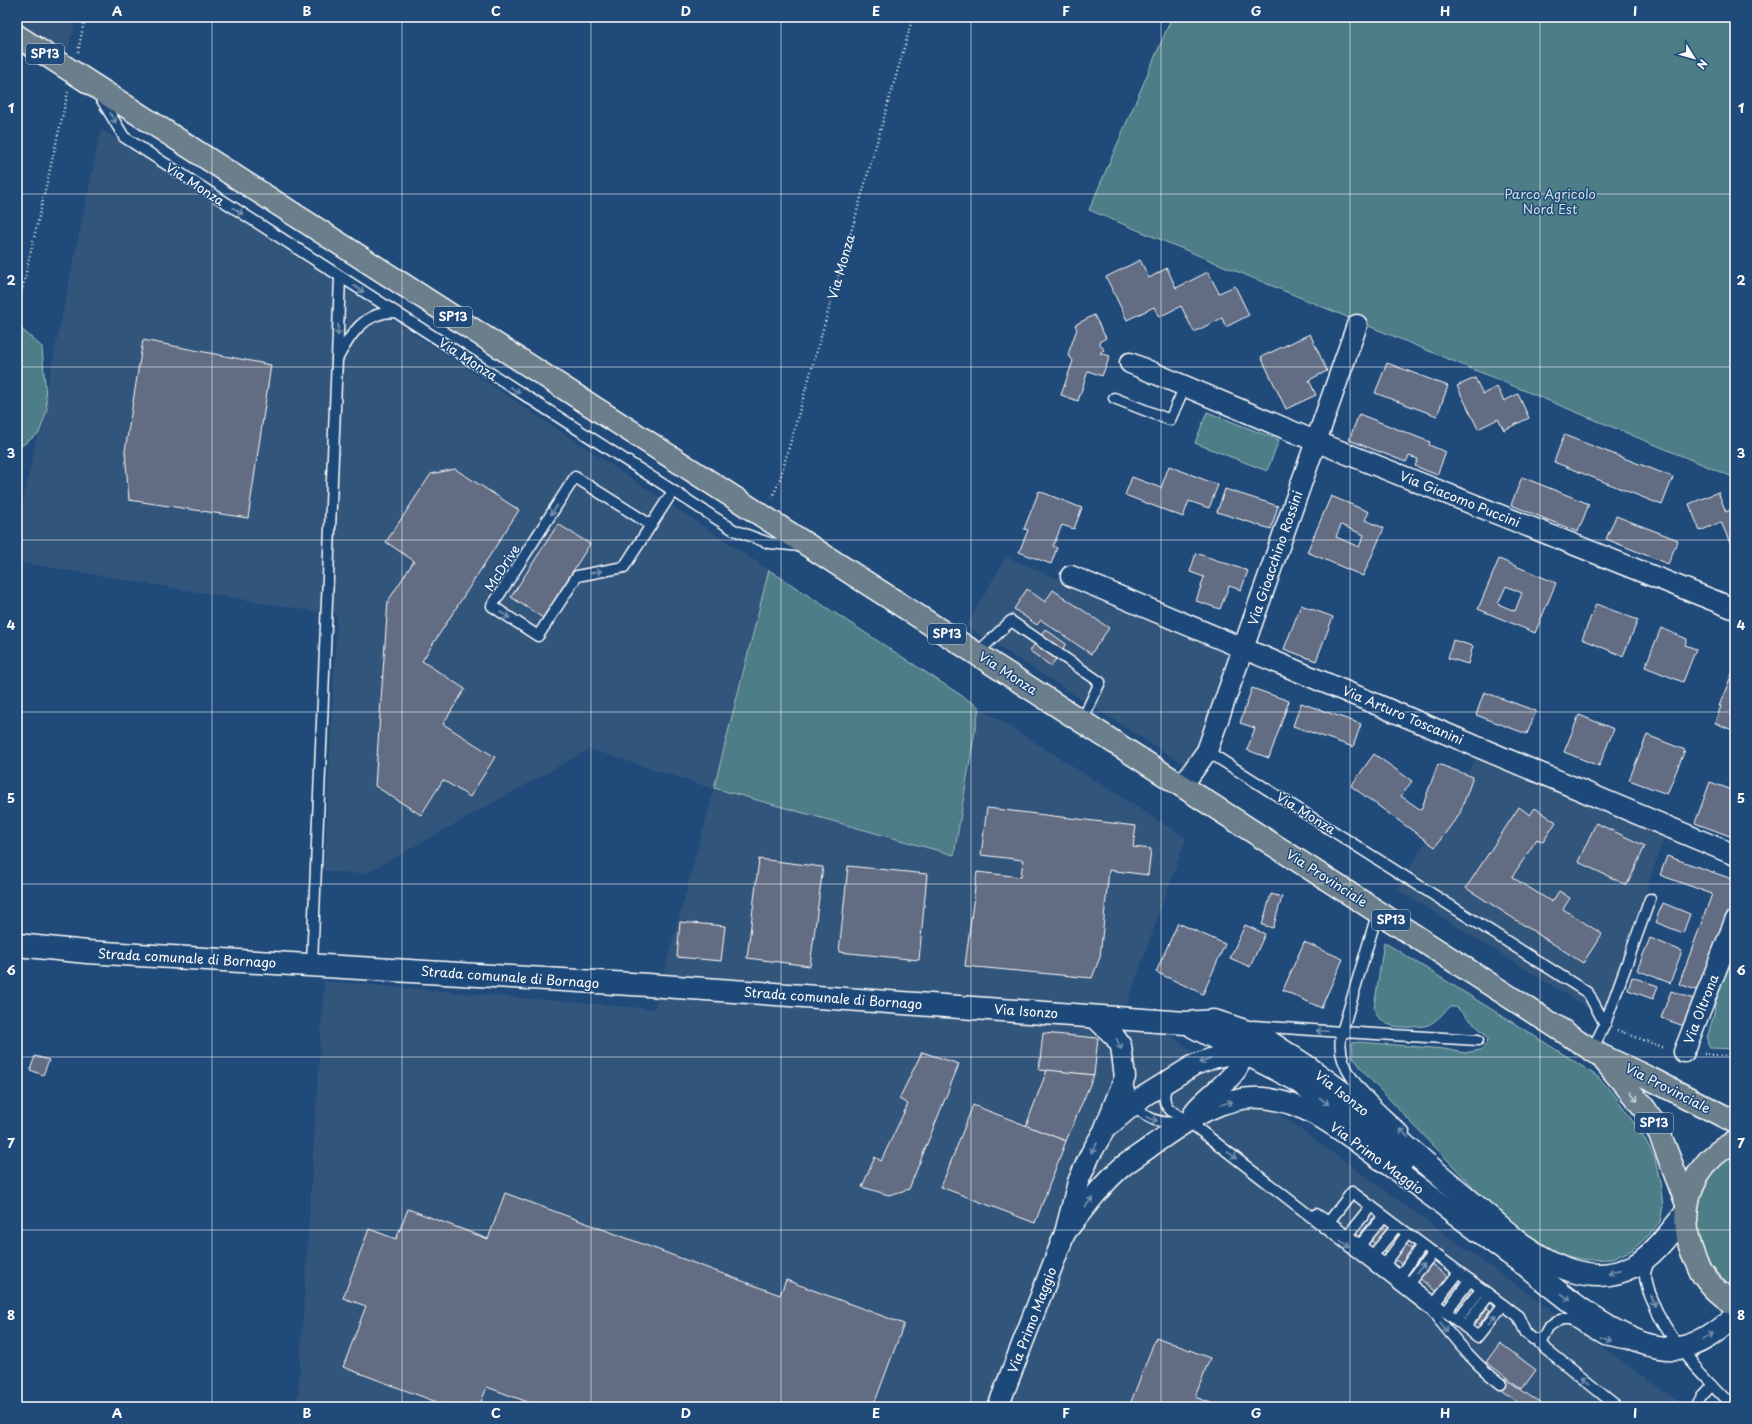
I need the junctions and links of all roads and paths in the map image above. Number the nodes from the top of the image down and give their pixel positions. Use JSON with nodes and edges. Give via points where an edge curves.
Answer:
{"nodes":[{"id":1,"x":85,"y":17,"type":"edge"},
{"id":2,"x":913,"y":17,"type":"edge"},
{"id":3,"x":17,"y":36,"type":"edge"},
{"id":4,"x":73,"y":72,"type":"junction"},
{"id":5,"x":93,"y":84,"type":"junction"},
{"id":6,"x":340,"y":277,"type":"junction"},
{"id":7,"x":17,"y":312,"type":"edge"},
{"id":8,"x":394,"y":312,"type":"junction"},
{"id":9,"x":1357,"y":325,"type":"dead end"},
{"id":10,"x":337,"y":359,"type":"junction"},
{"id":11,"x":1130,"y":363,"type":"dead end"},
{"id":12,"x":1185,"y":386,"type":"junction"},
{"id":13,"x":1114,"y":398,"type":"dead end"},
{"id":14,"x":1315,"y":441,"type":"junction"},
{"id":15,"x":673,"y":491,"type":"junction"},
{"id":16,"x":764,"y":516,"type":"junction"},
{"id":17,"x":651,"y":525,"type":"junction"},
{"id":18,"x":813,"y":548,"type":"junction"},
{"id":19,"x":1071,"y":576,"type":"dead end"},
{"id":20,"x":1735,"y":609,"type":"edge"},
{"id":21,"x":1244,"y":648,"type":"junction"},
{"id":22,"x":977,"y":653,"type":"junction"},
{"id":23,"x":1082,"y":721,"type":"junction"},
{"id":24,"x":1207,"y":751,"type":"junction"},
{"id":25,"x":1182,"y":786,"type":"junction"},
{"id":26,"x":1735,"y":855,"type":"edge"},
{"id":27,"x":1650,"y":898,"type":"dead end"},
{"id":28,"x":1378,"y":911,"type":"junction"},
{"id":29,"x":1735,"y":921,"type":"edge"},
{"id":30,"x":17,"y":945,"type":"edge"},
{"id":31,"x":87,"y":952,"type":"junction"},
{"id":32,"x":17,"y":956,"type":"edge"},
{"id":33,"x":312,"y":964,"type":"junction"},
{"id":34,"x":932,"y":1004,"type":"joint"},
{"id":35,"x":1093,"y":1016,"type":"junction"},
{"id":36,"x":1186,"y":1023,"type":"junction"},
{"id":37,"x":1222,"y":1024,"type":"junction"},
{"id":38,"x":1605,"y":1024,"type":"junction"},
{"id":39,"x":1342,"y":1032,"type":"junction"},
{"id":40,"x":1478,"y":1040,"type":"dead end"},
{"id":41,"x":1243,"y":1052,"type":"junction"},
{"id":42,"x":1596,"y":1052,"type":"junction"},
{"id":43,"x":1684,"y":1052,"type":"dead end"},
{"id":44,"x":1125,"y":1077,"type":"junction"},
{"id":45,"x":1168,"y":1081,"type":"junction"},
{"id":46,"x":1351,"y":1099,"type":"junction"},
{"id":47,"x":1135,"y":1103,"type":"junction"},
{"id":48,"x":1188,"y":1121,"type":"junction"},
{"id":49,"x":1735,"y":1122,"type":"edge"},
{"id":50,"x":1105,"y":1129,"type":"junction"},
{"id":51,"x":1735,"y":1142,"type":"edge"},
{"id":52,"x":1470,"y":1201,"type":"junction"},
{"id":53,"x":1371,"y":1206,"type":"junction"},
{"id":54,"x":1686,"y":1209,"type":"junction"},
{"id":55,"x":1384,"y":1216,"type":"junction"},
{"id":56,"x":1326,"y":1225,"type":"junction"},
{"id":57,"x":1397,"y":1226,"type":"junction"},
{"id":58,"x":1065,"y":1233,"type":"junction"},
{"id":59,"x":1407,"y":1234,"type":"junction"},
{"id":60,"x":1348,"y":1236,"type":"junction"},
{"id":61,"x":1360,"y":1245,"type":"junction"},
{"id":62,"x":1422,"y":1245,"type":"junction"},
{"id":63,"x":1653,"y":1251,"type":"junction"},
{"id":64,"x":1433,"y":1253,"type":"junction"},
{"id":65,"x":1373,"y":1255,"type":"junction"},
{"id":66,"x":1384,"y":1264,"type":"junction"},
{"id":67,"x":1459,"y":1272,"type":"junction"},
{"id":68,"x":1400,"y":1276,"type":"junction"},
{"id":69,"x":1470,"y":1280,"type":"junction"},
{"id":70,"x":1409,"y":1283,"type":"junction"},
{"id":71,"x":1547,"y":1283,"type":"junction"},
{"id":72,"x":1485,"y":1292,"type":"junction"},
{"id":73,"x":1435,"y":1303,"type":"junction"},
{"id":74,"x":1735,"y":1304,"type":"edge"},
{"id":75,"x":1503,"y":1305,"type":"junction"},
{"id":76,"x":1446,"y":1312,"type":"junction"},
{"id":77,"x":1735,"y":1317,"type":"edge"},
{"id":78,"x":1461,"y":1324,"type":"junction"},
{"id":79,"x":1542,"y":1338,"type":"junction"},
{"id":80,"x":1647,"y":1346,"type":"junction"},
{"id":81,"x":1679,"y":1348,"type":"junction"},
{"id":82,"x":1502,"y":1384,"type":"dead end"},
{"id":83,"x":1712,"y":1384,"type":"junction"},
{"id":84,"x":998,"y":1407,"type":"edge"},
{"id":85,"x":1615,"y":1407,"type":"edge"},
{"id":86,"x":1695,"y":1407,"type":"edge"},
{"id":87,"x":1734,"y":1407,"type":"edge"}],
"edges":[{"from":1,"to":4,"type":"path"},
{"from":2,"to":16,"type":"path","name":"Via Monza","via":[[779,482]]},
{"from":3,"to":4,"type":"main road","name":"Via Monza","number":"SP13"},
{"from":4,"to":5,"type":"main road","name":"Via Monza","number":"SP13"},
{"from":4,"to":7,"type":"path"},
{"from":5,"to":6,"type":"lane","name":"Via Monza","one_way":true,"via":[[124,138]]},
{"from":5,"to":16,"type":"main road","name":"Via Monza","number":"SP13"},
{"from":6,"to":8,"type":"lane","name":"Via Monza","one_way":true},
{"from":6,"to":10,"type":"lane","one_way":true},
{"from":8,"to":10,"type":"lane","via":[[385,312],[360,324],[348,337]]},
{"from":8,"to":15,"type":"lane","name":"Via Monza","one_way":true},
{"from":9,"to":14,"type":"street","name":"Via Gioacchino Rossini"},
{"from":10,"to":33,"type":"lane"},
{"from":11,"to":12,"type":"street","name":"Via Giacomo Puccini"},
{"from":12,"to":13,"type":"lane","via":[[1170,420]]},
{"from":12,"to":14,"type":"street","name":"Via Giacomo Puccini"},
{"from":14,"to":20,"type":"street","name":"Via Giacomo Puccini"},
{"from":14,"to":21,"type":"street","name":"Via Gioacchino Rossini"},
{"from":15,"to":17,"type":"lane"},
{"from":15,"to":18,"type":"lane","name":"Via Monza","via":[[734,530],[753,538],[769,543]]},
{"from":16,"to":18,"type":"main road","name":"Via Monza","number":"SP13"},
{"from":17,"to":17,"type":"lane","name":"McDrive","one_way":true,"via":[[575,477],[492,606],[538,636],[577,576],[624,567]]},
{"from":18,"to":22,"type":"main road","name":"Via Monza","number":"SP13"},
{"from":19,"to":21,"type":"street","name":"Via Arturo Toscanini"},
{"from":21,"to":24,"type":"street","name":"Via Gioacchino Rossini"},
{"from":21,"to":26,"type":"street","name":"Via Arturo Toscanini"},
{"from":22,"to":23,"type":"main road","name":"Via Monza","number":"SP13"},
{"from":22,"to":23,"type":"lane","via":[[1011,621],[1100,682]]},
{"from":23,"to":25,"type":"main road","name":"Via Provinciale","number":"SP13"},
{"from":24,"to":25,"type":"street","name":"Via Gioacchino Rossini"},
{"from":24,"to":38,"type":"lane","name":"Via Monza","via":[[1588,993]]},
{"from":25,"to":28,"type":"main road","name":"Via Provinciale","number":"SP13"},
{"from":27,"to":38,"type":"lane"},
{"from":28,"to":39,"type":"lane"},
{"from":28,"to":42,"type":"main road","name":"Via Provinciale","number":"SP13"},
{"from":29,"to":43,"type":"street","name":"Via Oltrona"},
{"from":30,"to":31,"type":"street"},
{"from":31,"to":32,"type":"street"},
{"from":31,"to":33,"type":"street","name":"Strada comunale di Bornago"},
{"from":33,"to":34,"type":"street","name":"Strada comunale di Bornago"},
{"from":34,"to":35,"type":"street","name":"Via Isonzo"},
{"from":35,"to":36,"type":"street","name":"Via Isonzo"},
{"from":35,"to":44,"type":"street","name":"Via Primo Maggio","one_way":true,"via":[[1121,1046]]},
{"from":36,"to":37,"type":"street","name":"Via Isonzo"},
{"from":36,"to":41,"type":"street"},
{"from":39,"to":37,"type":"lane","one_way":true},
{"from":37,"to":41,"type":"street","via":[[1240,1040]]},
{"from":37,"to":46,"type":"street","name":"Via Isonzo","via":[[1260,1036]]},
{"from":38,"to":42,"type":"lane"},
{"from":39,"to":40,"type":"lane"},
{"from":52,"to":39,"type":"lane","one_way":true,"via":[[1354,1082],[1342,1060]]},
{"from":41,"to":45,"type":"street","name":"Via Primo Maggio","one_way":true,"via":[[1203,1061]]},
{"from":41,"to":46,"type":"street","via":[[1261,1049]]},
{"from":41,"to":48,"type":"street","name":"Via Primo Maggio","via":[[1239,1065],[1222,1087],[1200,1105]]},
{"from":41,"to":71,"type":"street","one_way":true,"via":[[1295,1079],[1354,1122]]},
{"from":42,"to":49,"type":"main road","name":"Via Provinciale","number":"SP13"},
{"from":42,"to":54,"type":"main road","name":"Via Provinciale","number":"SP13","one_way":true,"via":[[1645,1109],[1658,1130]]},
{"from":44,"to":47,"type":"lane"},
{"from":44,"to":50,"type":"street","name":"Via Primo Maggio"},
{"from":45,"to":47,"type":"street","name":"Via Primo Maggio"},
{"from":45,"to":48,"type":"lane","via":[[1164,1092],[1167,1107]]},
{"from":46,"to":52,"type":"street","name":"Via Isonzo"},
{"from":47,"to":48,"type":"lane","one_way":true,"via":[[1147,1118],[1165,1124]]},
{"from":47,"to":50,"type":"street","name":"Via Primo Maggio"},
{"from":48,"to":56,"type":"lane","one_way":true,"via":[[1250,1170],[1269,1179]]},
{"from":58,"to":48,"type":"street","name":"Via Primo Maggio","one_way":true,"via":[[1096,1194],[1122,1167]]},
{"from":48,"to":71,"type":"street","name":"Via Primo Maggio","one_way":true,"via":[[1225,1103],[1243,1099],[1263,1098],[1300,1108],[1323,1119],[1361,1145]]},
{"from":50,"to":58,"type":"street","name":"Via Primo Maggio","one_way":true,"via":[[1078,1182]]},
{"from":51,"to":54,"type":"main road","number":"SP13","via":[[1720,1150],[1707,1163],[1692,1186]]},
{"from":63,"to":52,"type":"street","name":"Via Isonzo","one_way":true,"via":[[1635,1265],[1619,1271],[1598,1275],[1581,1274],[1544,1260]]},
{"from":53,"to":55,"type":"lane"},
{"from":53,"to":56,"type":"lane","via":[[1352,1192]]},
{"from":53,"to":60,"type":"lane"},
{"from":54,"to":63,"type":"street","name":"Via Isonzo"},
{"from":54,"to":74,"type":"main road","number":"SP13","via":[[1690,1247],[1696,1264],[1715,1290]]},
{"from":55,"to":57,"type":"lane"},
{"from":55,"to":61,"type":"lane"},
{"from":56,"to":60,"type":"lane"},
{"from":56,"to":82,"type":"lane","one_way":true,"via":[[1430,1310],[1461,1348],[1485,1372]]},
{"from":57,"to":59,"type":"lane"},
{"from":57,"to":65,"type":"lane"},
{"from":58,"to":84,"type":"street","name":"Via Primo Maggio"},
{"from":59,"to":62,"type":"lane"},
{"from":59,"to":66,"type":"lane"},
{"from":60,"to":61,"type":"lane"},
{"from":61,"to":65,"type":"lane"},
{"from":62,"to":64,"type":"lane"},
{"from":62,"to":68,"type":"lane"},
{"from":63,"to":81,"type":"lane","one_way":true,"via":[[1645,1273],[1646,1282],[1655,1308]]},
{"from":64,"to":67,"type":"lane"},
{"from":70,"to":64,"type":"lane","one_way":true},
{"from":65,"to":66,"type":"lane"},
{"from":66,"to":68,"type":"lane"},
{"from":67,"to":69,"type":"lane"},
{"from":67,"to":73,"type":"lane"},
{"from":68,"to":70,"type":"lane"},
{"from":69,"to":72,"type":"lane"},
{"from":69,"to":76,"type":"lane"},
{"from":70,"to":73,"type":"lane"},
{"from":71,"to":80,"type":"street","one_way":true,"via":[[1585,1312]]},
{"from":72,"to":75,"type":"lane"},
{"from":72,"to":78,"type":"lane"},
{"from":73,"to":76,"type":"lane"},
{"from":78,"to":75,"type":"lane","one_way":true,"via":[[1478,1337]]},
{"from":75,"to":79,"type":"lane","via":[[1518,1316],[1526,1333],[1533,1339]]},
{"from":76,"to":78,"type":"lane"},
{"from":81,"to":77,"type":"street","one_way":true,"via":[[1702,1340]]},
{"from":79,"to":80,"type":"lane","one_way":true,"via":[[1548,1328],[1561,1319],[1570,1319],[1604,1339]]},
{"from":85,"to":79,"type":"lane","one_way":true,"via":[[1540,1344]]},
{"from":80,"to":81,"type":"street"},
{"from":81,"to":83,"type":"lane"},
{"from":83,"to":86,"type":"lane"},
{"from":83,"to":87,"type":"lane"}]}
